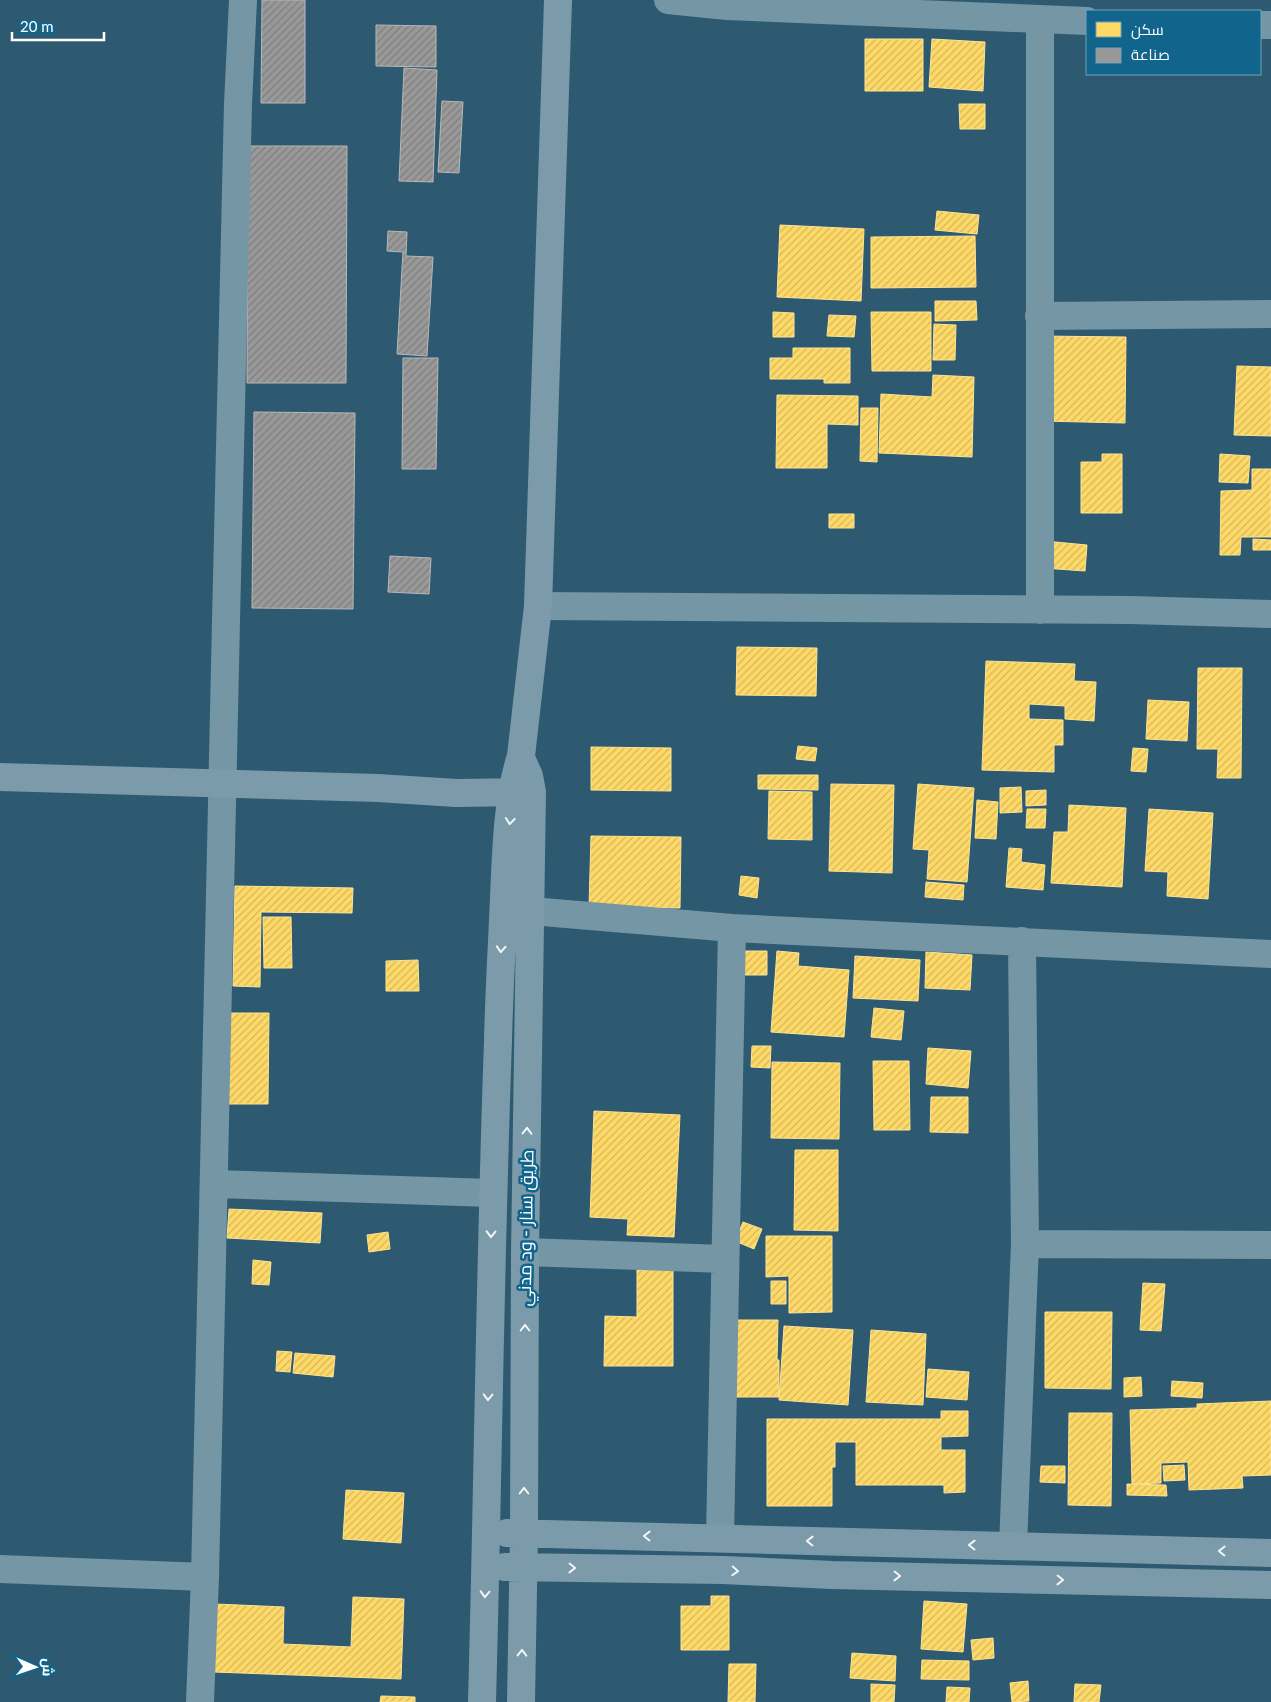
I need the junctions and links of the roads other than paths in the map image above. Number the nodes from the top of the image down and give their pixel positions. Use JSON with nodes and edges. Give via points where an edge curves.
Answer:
{"nodes":[{"id":1,"x":243,"y":0,"type":"edge"},
{"id":2,"x":558,"y":0,"type":"edge"},
{"id":3,"x":668,"y":0,"type":"edge"},
{"id":4,"x":1040,"y":20,"type":"junction"},
{"id":5,"x":1086,"y":21,"type":"edge"},
{"id":6,"x":1271,"y":314,"type":"edge"},
{"id":7,"x":1039,"y":316,"type":"junction"},
{"id":8,"x":538,"y":606,"type":"junction"},
{"id":9,"x":1040,"y":610,"type":"junction"},
{"id":10,"x":1271,"y":614,"type":"edge"},
{"id":11,"x":0,"y":777,"type":"edge"},
{"id":12,"x":222,"y":784,"type":"junction"},
{"id":13,"x":522,"y":792,"type":"junction"},
{"id":14,"x":504,"y":911,"type":"junction"},
{"id":15,"x":530,"y":911,"type":"junction"},
{"id":16,"x":732,"y":928,"type":"junction"},
{"id":17,"x":1022,"y":941,"type":"junction"},
{"id":18,"x":1271,"y":954,"type":"edge"},
{"id":19,"x":214,"y":1184,"type":"junction"},
{"id":20,"x":492,"y":1192,"type":"junction"},
{"id":21,"x":1025,"y":1244,"type":"junction"},
{"id":22,"x":1271,"y":1245,"type":"edge"},
{"id":23,"x":525,"y":1252,"type":"junction"},
{"id":24,"x":726,"y":1259,"type":"junction"},
{"id":25,"x":486,"y":1532,"type":"junction"},
{"id":26,"x":524,"y":1533,"type":"junction"},
{"id":27,"x":720,"y":1538,"type":"junction"},
{"id":28,"x":1013,"y":1546,"type":"junction"},
{"id":29,"x":1271,"y":1553,"type":"edge"},
{"id":30,"x":486,"y":1566,"type":"junction"},
{"id":31,"x":524,"y":1567,"type":"junction"},
{"id":32,"x":0,"y":1569,"type":"edge"},
{"id":33,"x":205,"y":1577,"type":"junction"},
{"id":34,"x":1271,"y":1585,"type":"edge"},
{"id":35,"x":200,"y":1702,"type":"edge"},
{"id":36,"x":482,"y":1702,"type":"edge"},
{"id":37,"x":521,"y":1702,"type":"edge"}],
"edges":[{"from":1,"to":12,"type":"street"},
{"from":2,"to":8,"type":"street"},
{"from":3,"to":4,"type":"street","via":[[727,6]]},
{"from":4,"to":5,"type":"street"},
{"from":4,"to":7,"type":"street"},
{"from":6,"to":7,"type":"street"},
{"from":7,"to":9,"type":"street"},
{"from":8,"to":9,"type":"street"},
{"from":8,"to":13,"type":"street","via":[[521,756],[515,772]]},
{"from":9,"to":10,"type":"street"},
{"from":11,"to":12,"type":"street"},
{"from":12,"to":13,"type":"street","via":[[456,793]]},
{"from":12,"to":19,"type":"street"},
{"from":13,"to":14,"type":"street","name":"طريق سنار - ود مدني","one_way":true,"via":[[507,848]]},
{"from":13,"to":15,"type":"street","name":"طريق سنار - ود مدني"},
{"from":14,"to":15,"type":"street"},
{"from":14,"to":20,"type":"street","name":"طريق سنار - ود مدني","one_way":true},
{"from":15,"to":16,"type":"street"},
{"from":23,"to":15,"type":"street","name":"طريق سنار - ود مدني","one_way":true},
{"from":16,"to":17,"type":"street"},
{"from":16,"to":24,"type":"street"},
{"from":17,"to":18,"type":"street"},
{"from":17,"to":21,"type":"street"},
{"from":19,"to":20,"type":"street"},
{"from":19,"to":33,"type":"street"},
{"from":20,"to":25,"type":"street","name":"طريق سنار - ود مدني","one_way":true},
{"from":21,"to":22,"type":"street"},
{"from":21,"to":28,"type":"street"},
{"from":23,"to":24,"type":"street"},
{"from":26,"to":23,"type":"street","name":"طريق سنار - ود مدني","one_way":true},
{"from":24,"to":27,"type":"street"},
{"from":25,"to":26,"type":"street"},
{"from":25,"to":30,"type":"street","name":"طريق سنار - ود مدني"},
{"from":27,"to":26,"type":"street","one_way":true},
{"from":26,"to":31,"type":"street","name":"طريق سنار - ود مدني"},
{"from":28,"to":27,"type":"street","one_way":true},
{"from":29,"to":28,"type":"street","one_way":true},
{"from":30,"to":31,"type":"street"},
{"from":30,"to":36,"type":"street","name":"طريق سنار - ود مدني","one_way":true},
{"from":31,"to":34,"type":"street","one_way":true},
{"from":37,"to":31,"type":"street","name":"طريق سنار - ود مدني","one_way":true},
{"from":32,"to":33,"type":"street"},
{"from":33,"to":35,"type":"street"}]}
